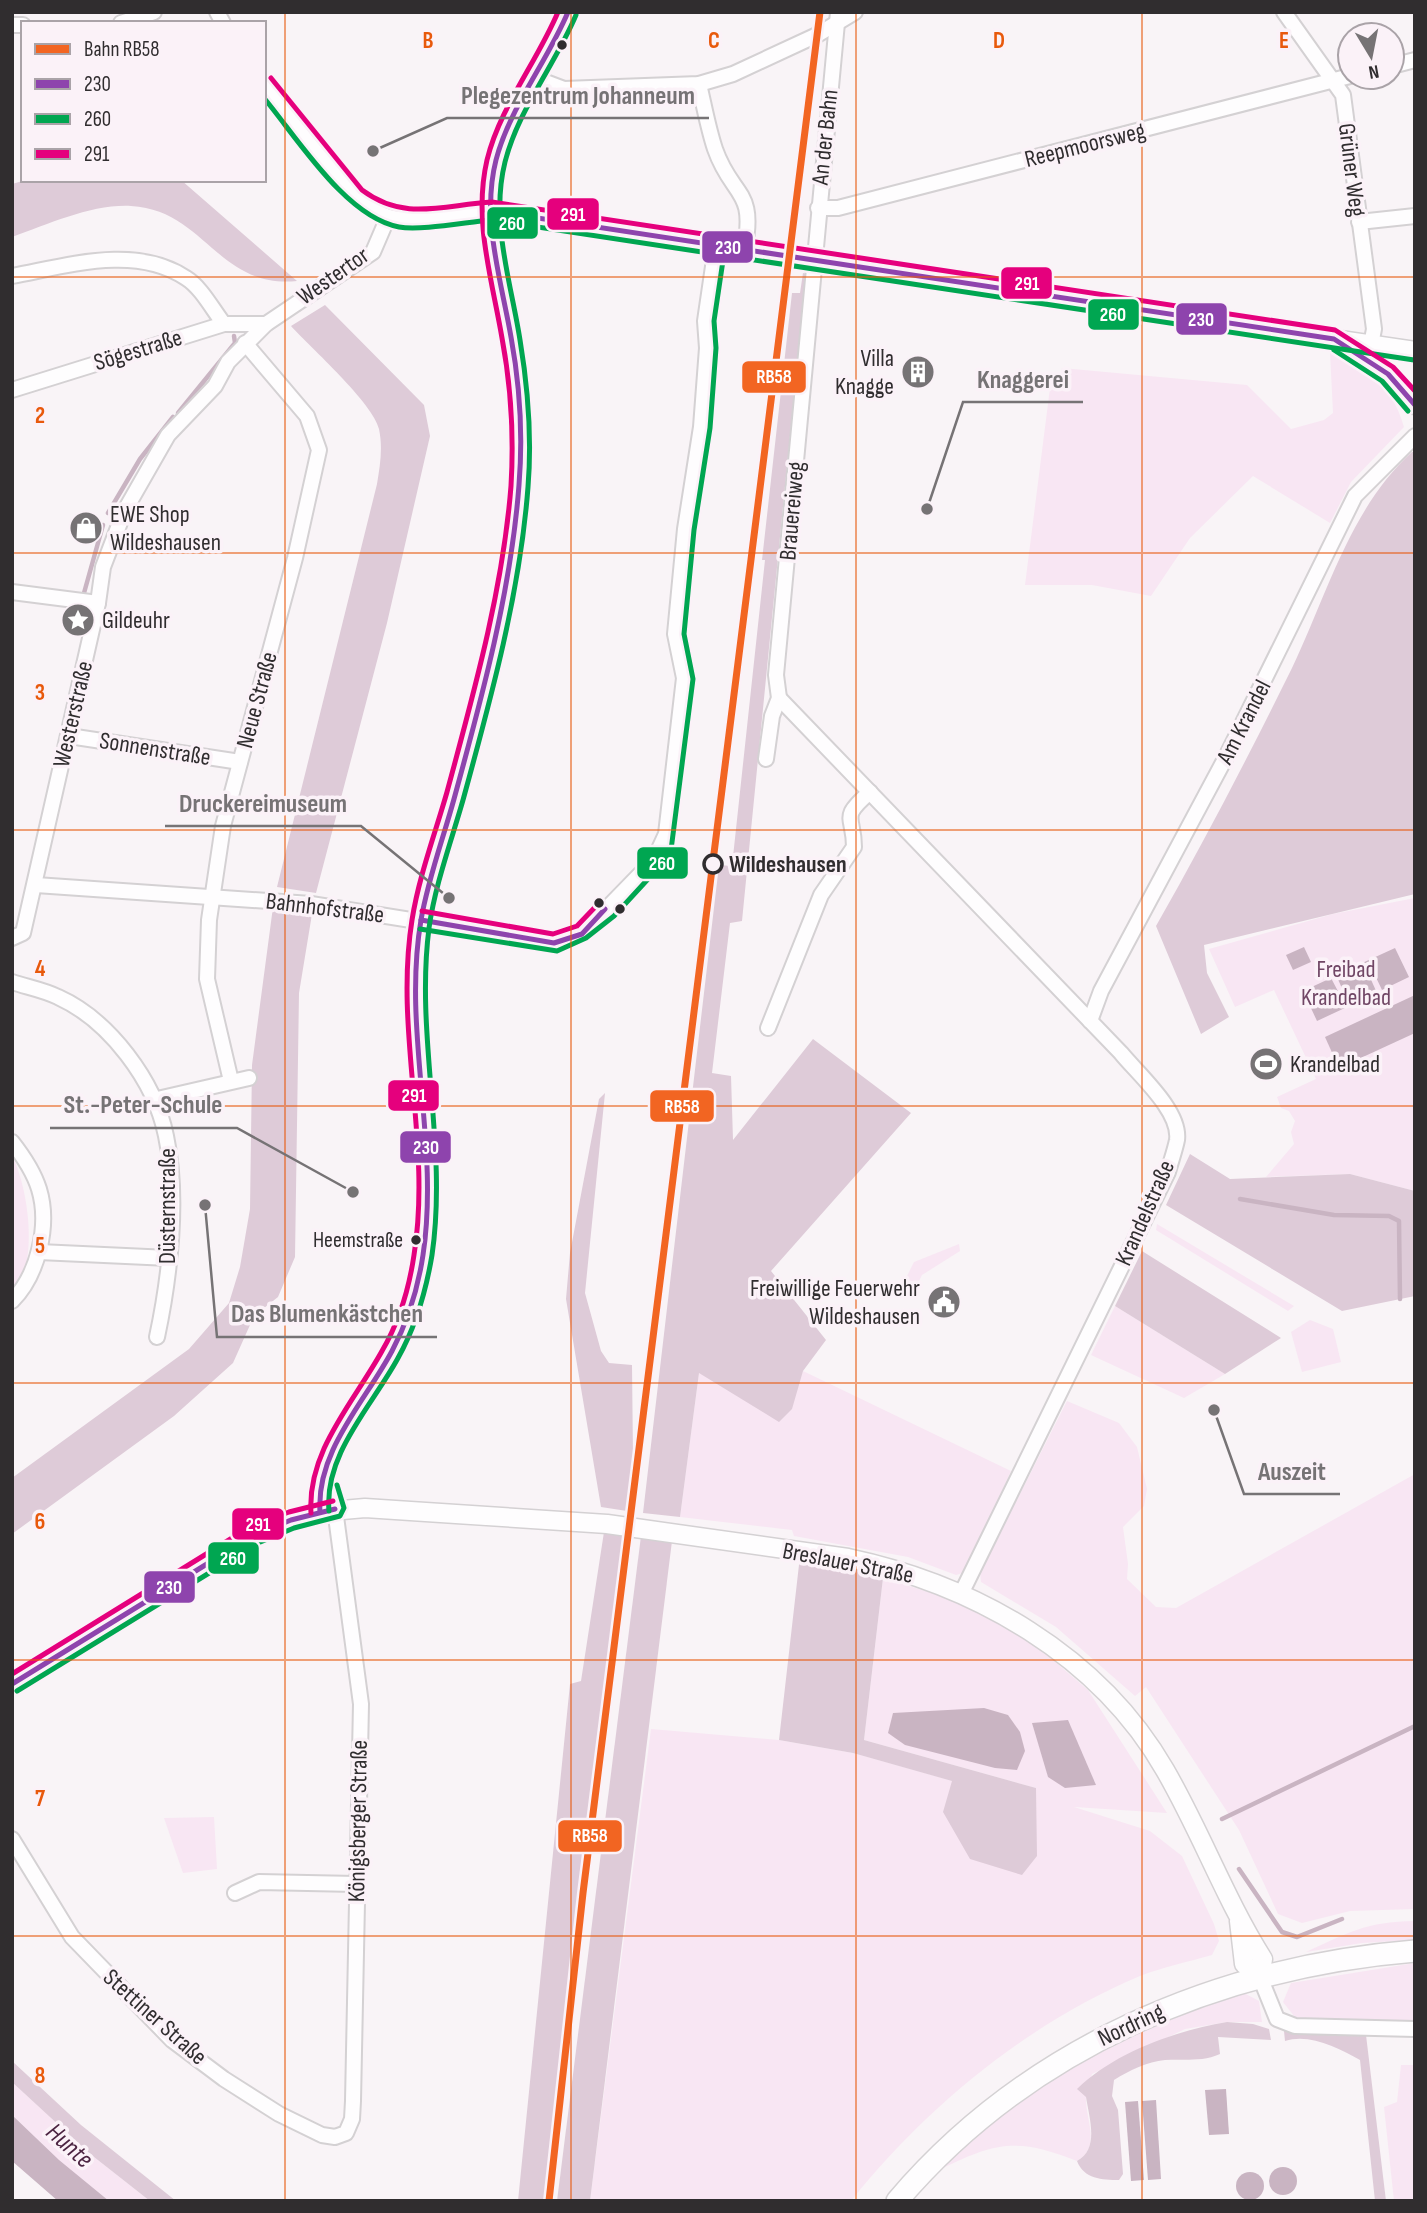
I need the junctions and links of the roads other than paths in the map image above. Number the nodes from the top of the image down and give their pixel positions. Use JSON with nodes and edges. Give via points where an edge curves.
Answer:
{"nodes":[{"id":1,"x":153,"y":12,"type":"edge"},
{"id":2,"x":568,"y":12,"type":"edge"},
{"id":3,"x":855,"y":12,"type":"edge"},
{"id":4,"x":1284,"y":12,"type":"edge"},
{"id":5,"x":837,"y":18,"type":"edge"},
{"id":6,"x":127,"y":21,"type":"edge"},
{"id":7,"x":535,"y":78,"type":"junction"},
{"id":8,"x":1336,"y":79,"type":"edge"},
{"id":9,"x":1332,"y":80,"type":"junction"},
{"id":10,"x":699,"y":84,"type":"junction"},
{"id":11,"x":266,"y":86,"type":"edge"},
{"id":12,"x":818,"y":208,"type":"junction"},
{"id":13,"x":491,"y":211,"type":"junction"},
{"id":14,"x":1415,"y":216,"type":"edge"},
{"id":15,"x":388,"y":217,"type":"junction"},
{"id":16,"x":1359,"y":222,"type":"junction"},
{"id":17,"x":716,"y":246,"type":"junction"},
{"id":18,"x":744,"y":251,"type":"junction"},
{"id":19,"x":814,"y":261,"type":"junction"},
{"id":20,"x":12,"y":276,"type":"edge"},
{"id":21,"x":224,"y":324,"type":"junction"},
{"id":22,"x":266,"y":324,"type":"junction"},
{"id":23,"x":1334,"y":340,"type":"junction"},
{"id":24,"x":245,"y":344,"type":"junction"},
{"id":25,"x":1371,"y":345,"type":"junction"},
{"id":26,"x":1415,"y":351,"type":"edge"},
{"id":27,"x":12,"y":390,"type":"edge"},
{"id":28,"x":1415,"y":405,"type":"edge"},
{"id":29,"x":1415,"y":436,"type":"edge"},
{"id":30,"x":12,"y":592,"type":"edge"},
{"id":31,"x":98,"y":603,"type":"junction"},
{"id":32,"x":779,"y":698,"type":"junction"},
{"id":33,"x":69,"y":736,"type":"junction"},
{"id":34,"x":766,"y":759,"type":"dead end"},
{"id":35,"x":240,"y":762,"type":"junction"},
{"id":36,"x":870,"y":792,"type":"junction"},
{"id":37,"x":36,"y":885,"type":"junction"},
{"id":38,"x":212,"y":897,"type":"junction"},
{"id":39,"x":421,"y":920,"type":"junction"},
{"id":40,"x":12,"y":938,"type":"edge"},
{"id":41,"x":12,"y":967,"type":"edge"},
{"id":42,"x":12,"y":983,"type":"edge"},
{"id":43,"x":1090,"y":1021,"type":"junction"},
{"id":44,"x":768,"y":1028,"type":"dead end"},
{"id":45,"x":249,"y":1078,"type":"dead end"},
{"id":46,"x":231,"y":1081,"type":"junction"},
{"id":47,"x":153,"y":1100,"type":"junction"},
{"id":48,"x":12,"y":1142,"type":"edge"},
{"id":49,"x":39,"y":1252,"type":"junction"},
{"id":50,"x":169,"y":1258,"type":"junction"},
{"id":51,"x":12,"y":1301,"type":"edge"},
{"id":52,"x":158,"y":1337,"type":"dead end"},
{"id":53,"x":328,"y":1510,"type":"junction"},
{"id":54,"x":961,"y":1592,"type":"junction"},
{"id":55,"x":12,"y":1684,"type":"edge"},
{"id":56,"x":12,"y":1839,"type":"edge"},
{"id":57,"x":356,"y":1884,"type":"junction"},
{"id":58,"x":235,"y":1894,"type":"dead end"},
{"id":59,"x":1415,"y":1951,"type":"edge"},
{"id":60,"x":1260,"y":1977,"type":"junction"},
{"id":61,"x":1415,"y":2029,"type":"edge"},
{"id":62,"x":346,"y":2133,"type":"joint"},
{"id":63,"x":897,"y":2201,"type":"edge"}],
"edges":[{"from":1,"to":6,"type":"street"},
{"from":2,"to":7,"type":"street"},
{"from":3,"to":5,"type":"street"},
{"from":4,"to":9,"type":"street","name":"Grüner Weg"},
{"from":5,"to":10,"type":"street","via":[[733,74]]},
{"from":5,"to":12,"type":"street","name":"An der Bahn"},
{"from":7,"to":10,"type":"street","via":[[564,89]]},
{"from":7,"to":13,"type":"street","via":[[501,142]]},
{"from":8,"to":9,"type":"street","name":"Reepmoorsweg"},
{"from":9,"to":12,"type":"street","name":"Reepmoorsweg","via":[[838,208]]},
{"from":9,"to":16,"type":"street","name":"Grüner Weg","via":[[1343,95]]},
{"from":10,"to":18,"type":"street","via":[[715,149],[741,193],[749,219]]},
{"from":11,"to":15,"type":"street","via":[[356,196]]},
{"from":12,"to":19,"type":"street","name":"An der Bahn"},
{"from":13,"to":15,"type":"street"},
{"from":13,"to":17,"type":"street"},
{"from":13,"to":39,"type":"street","via":[[493,250],[518,383],[517,508],[491,657]]},
{"from":14,"to":16,"type":"street"},
{"from":15,"to":22,"type":"street","name":"Westertor","via":[[373,253]]},
{"from":16,"to":25,"type":"street","name":"Grüner Weg","via":[[1374,329]]},
{"from":17,"to":18,"type":"street"},
{"from":17,"to":39,"type":"street","name":"Bahnhofstraße","via":[[705,321],[701,428],[674,634],[684,678],[666,834],[654,860],[582,934],[554,943]]},
{"from":18,"to":19,"type":"street"},
{"from":19,"to":23,"type":"street"},
{"from":19,"to":32,"type":"street","name":"Brauereiweg","via":[[776,675]]},
{"from":20,"to":21,"type":"street","via":[[104,260],[146,262],[187,278]]},
{"from":21,"to":22,"type":"street","name":"Sögestraße"},
{"from":21,"to":27,"type":"street","name":"Sögestraße"},
{"from":22,"to":24,"type":"street","name":"Westerstraße"},
{"from":23,"to":25,"type":"street"},
{"from":23,"to":28,"type":"street","via":[[1388,374]]},
{"from":24,"to":31,"type":"street","name":"Westerstraße","via":[[215,386],[168,435],[139,481],[103,566]]},
{"from":24,"to":35,"type":"street","name":"Neue Straße","via":[[307,416],[319,450],[296,558]]},
{"from":25,"to":26,"type":"street"},
{"from":29,"to":43,"type":"street","name":"Am Krandel","via":[[1355,496],[1226,757],[1101,991]]},
{"from":30,"to":31,"type":"street"},
{"from":31,"to":33,"type":"street","name":"Westerstraße"},
{"from":32,"to":34,"type":"street","name":"Brauereiweg"},
{"from":32,"to":36,"type":"street","name":"Krandelstraße"},
{"from":33,"to":35,"type":"street","name":"Sonnenstraße"},
{"from":33,"to":37,"type":"street","name":"Westerstraße"},
{"from":35,"to":38,"type":"street","name":"Neue Straße","via":[[223,826]]},
{"from":36,"to":43,"type":"street","name":"Krandelstraße"},
{"from":36,"to":44,"type":"street","via":[[850,813],[854,847],[821,895]]},
{"from":37,"to":38,"type":"street","name":"Bahnhofstraße"},
{"from":37,"to":40,"type":"street","name":"Westerstraße","via":[[23,933]]},
{"from":38,"to":39,"type":"street","name":"Bahnhofstraße","via":[[311,904]]},
{"from":38,"to":46,"type":"street","name":"Neue Straße","via":[[206,970]]},
{"from":39,"to":53,"type":"street","via":[[416,984],[428,1171],[424,1250],[417,1288],[398,1341],[351,1418],[316,1491]]},
{"from":41,"to":42,"type":"street"},
{"from":42,"to":47,"type":"street","name":"Düsternstraße","via":[[57,997],[82,1011],[122,1050]]},
{"from":43,"to":54,"type":"street","name":"Krandelstraße","via":[[1167,1106],[1177,1138],[1167,1172]]},
{"from":45,"to":46,"type":"street"},
{"from":46,"to":47,"type":"street"},
{"from":47,"to":50,"type":"street","name":"Düsternstraße","via":[[170,1159]]},
{"from":48,"to":49,"type":"street","via":[[40,1191]]},
{"from":49,"to":50,"type":"street"},
{"from":49,"to":51,"type":"street","via":[[26,1286]]},
{"from":50,"to":52,"type":"street","name":"Düsternstraße"},
{"from":53,"to":54,"type":"street","name":"Breslauer Straße","via":[[376,1508],[625,1527],[848,1559],[895,1569]]},
{"from":53,"to":55,"type":"street","via":[[254,1535]]},
{"from":53,"to":57,"type":"street","name":"Königsberger Straße","via":[[360,1688]]},
{"from":54,"to":60,"type":"street","name":"Breslauer Straße","via":[[1045,1641],[1077,1666],[1125,1716],[1166,1772],[1239,1921],[1244,1964]]},
{"from":56,"to":62,"type":"street","name":"Stettiner Straße","via":[[72,1937],[172,2040],[279,2115],[322,2135]]},
{"from":57,"to":58,"type":"street","via":[[260,1882]]},
{"from":57,"to":62,"type":"street","name":"Königsberger Straße","via":[[353,2101]]},
{"from":59,"to":60,"type":"main road","name":"Nordring","via":[[1322,1963]]},
{"from":60,"to":61,"type":"street","via":[[1277,2019],[1295,2026]]},
{"from":60,"to":63,"type":"main road","name":"Nordring","via":[[1146,2017],[1038,2074],[940,2154]]}]}
